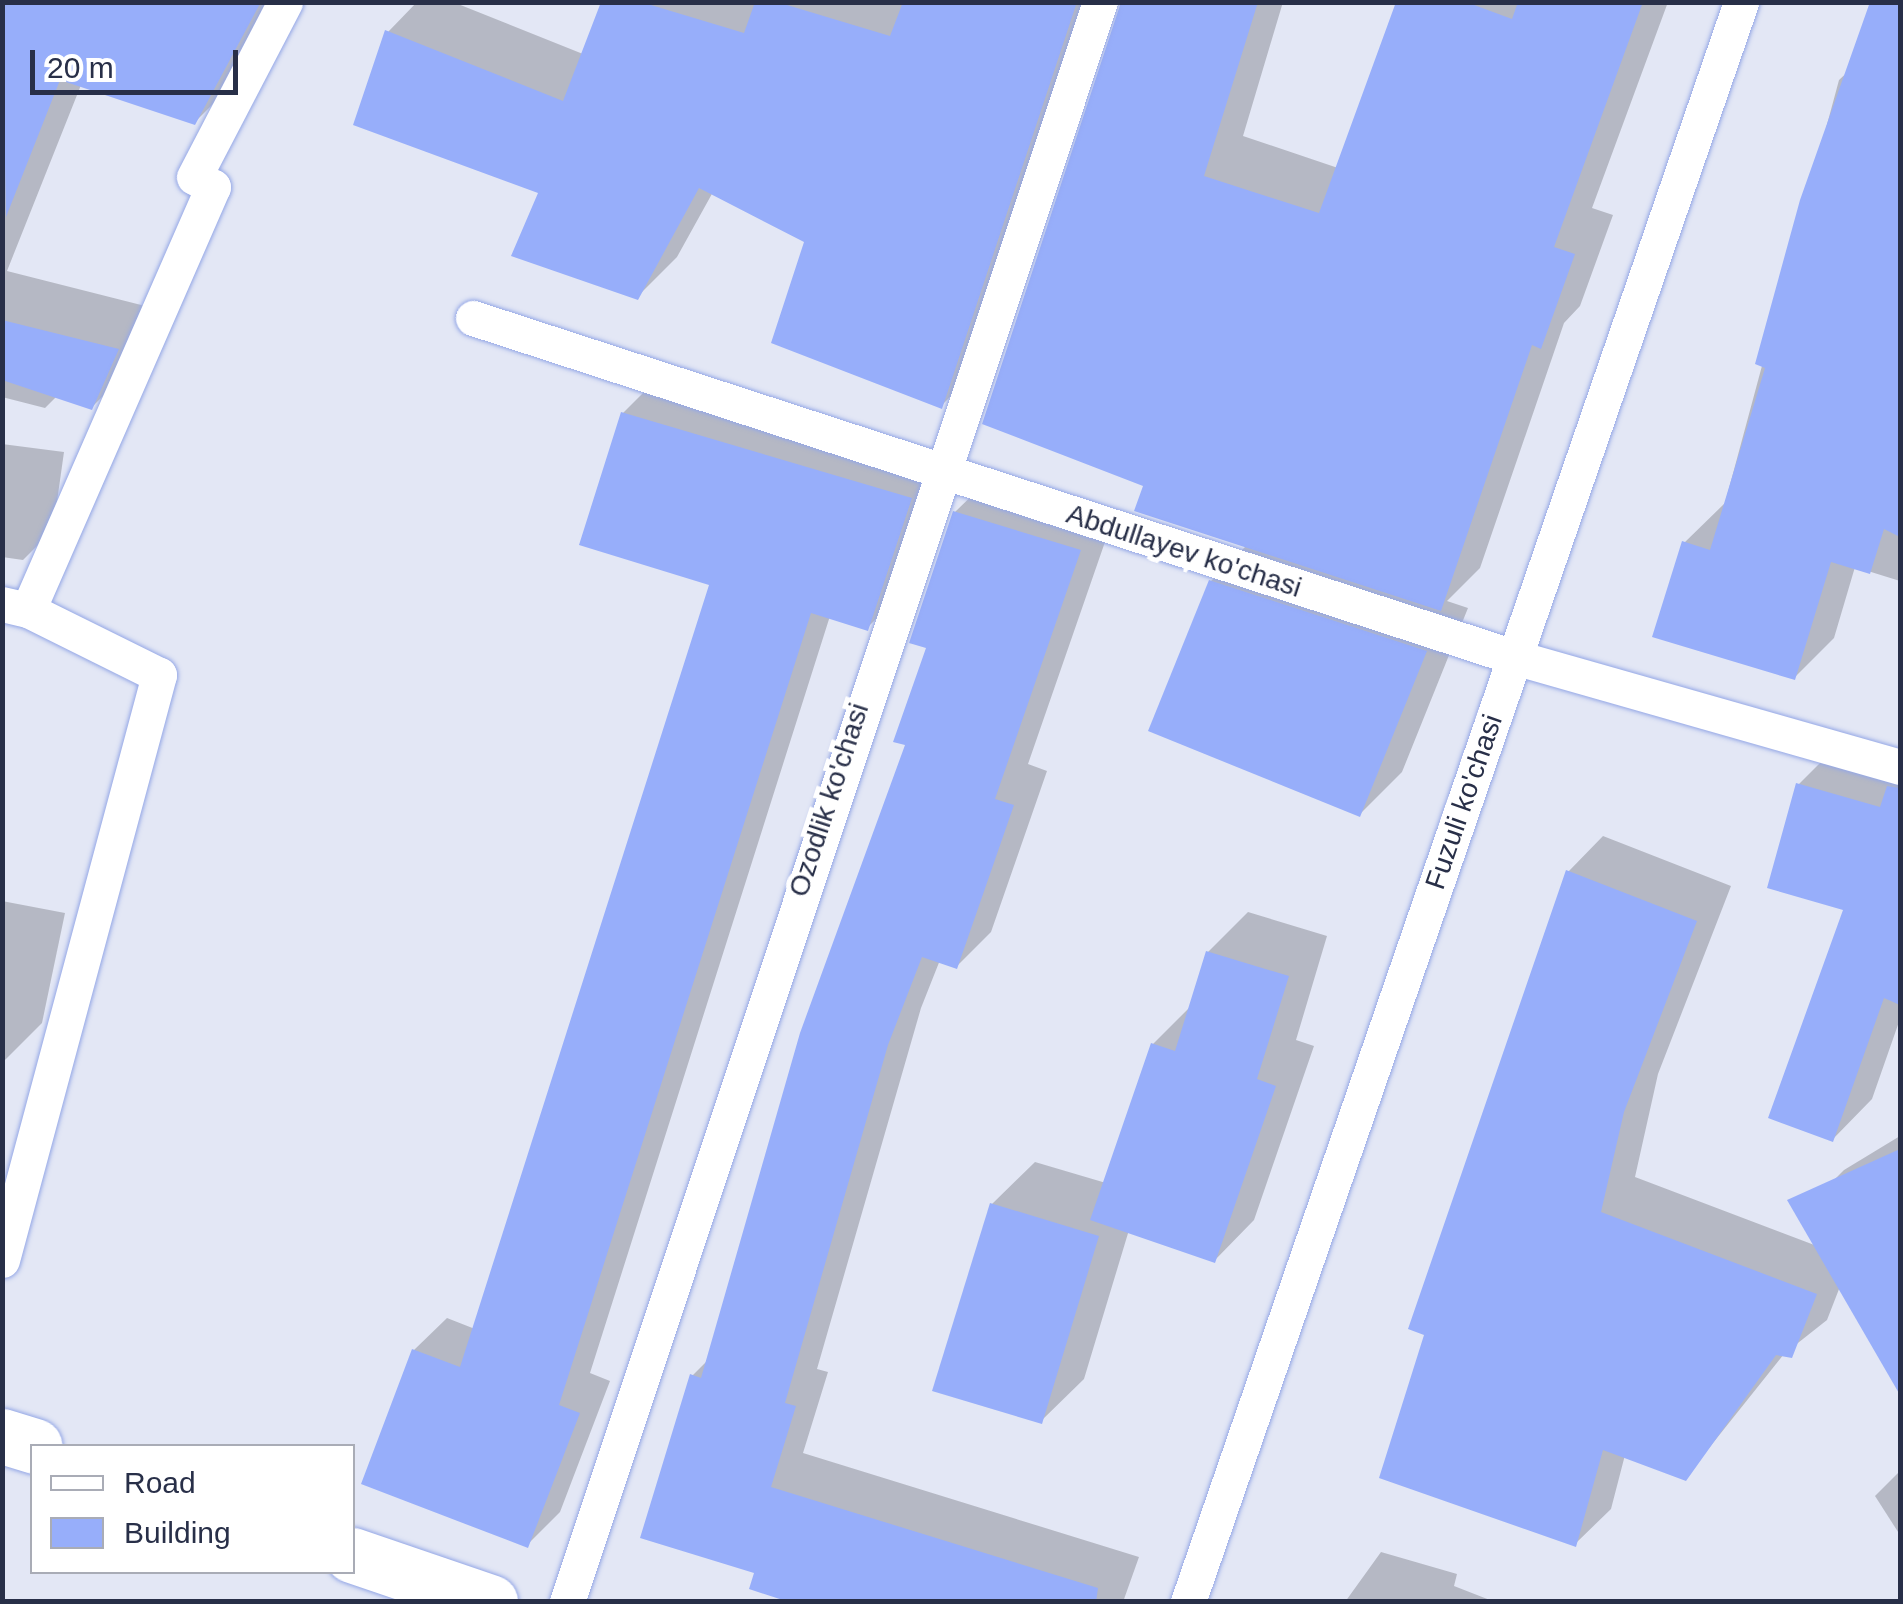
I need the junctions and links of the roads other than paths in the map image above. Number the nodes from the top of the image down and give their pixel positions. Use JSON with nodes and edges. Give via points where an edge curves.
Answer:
{"nodes":[{"id":1,"x":285,"y":2,"type":"edge"},
{"id":2,"x":1100,"y":2,"type":"edge"},
{"id":3,"x":1741,"y":2,"type":"edge"},
{"id":4,"x":473,"y":318,"type":"dead end"},
{"id":5,"x":936,"y":472,"type":"junction"},
{"id":6,"x":15,"y":607,"type":"edge"},
{"id":7,"x":1514,"y":657,"type":"junction"},
{"id":8,"x":1900,"y":766,"type":"edge"},
{"id":9,"x":2,"y":1260,"type":"edge"},
{"id":10,"x":2,"y":1436,"type":"edge"},
{"id":11,"x":30,"y":1445,"type":"edge"},
{"id":12,"x":355,"y":1556,"type":"edge"},
{"id":13,"x":490,"y":1602,"type":"edge"},
{"id":14,"x":567,"y":1602,"type":"edge"},
{"id":15,"x":1188,"y":1602,"type":"edge"}],
"edges":[{"from":1,"to":6,"type":"lane","via":[[194,177],[214,188]]},
{"from":2,"to":5,"type":"lane","name":"Ozodlik ko'chasi"},
{"from":3,"to":7,"type":"lane","name":"Fuzuli ko'chasi"},
{"from":4,"to":5,"type":"lane","name":"Abdullayev ko'chasi"},
{"from":5,"to":7,"type":"lane","name":"Abdullayev ko'chasi"},
{"from":5,"to":14,"type":"lane","name":"Ozodlik ko'chasi"},
{"from":6,"to":9,"type":"lane","via":[[159,675]]},
{"from":7,"to":8,"type":"lane","name":"Abdullayev ko'chasi"},
{"from":7,"to":15,"type":"lane","name":"Fuzuli ko'chasi"},
{"from":10,"to":11,"type":"street"},
{"from":12,"to":13,"type":"street"}]}
